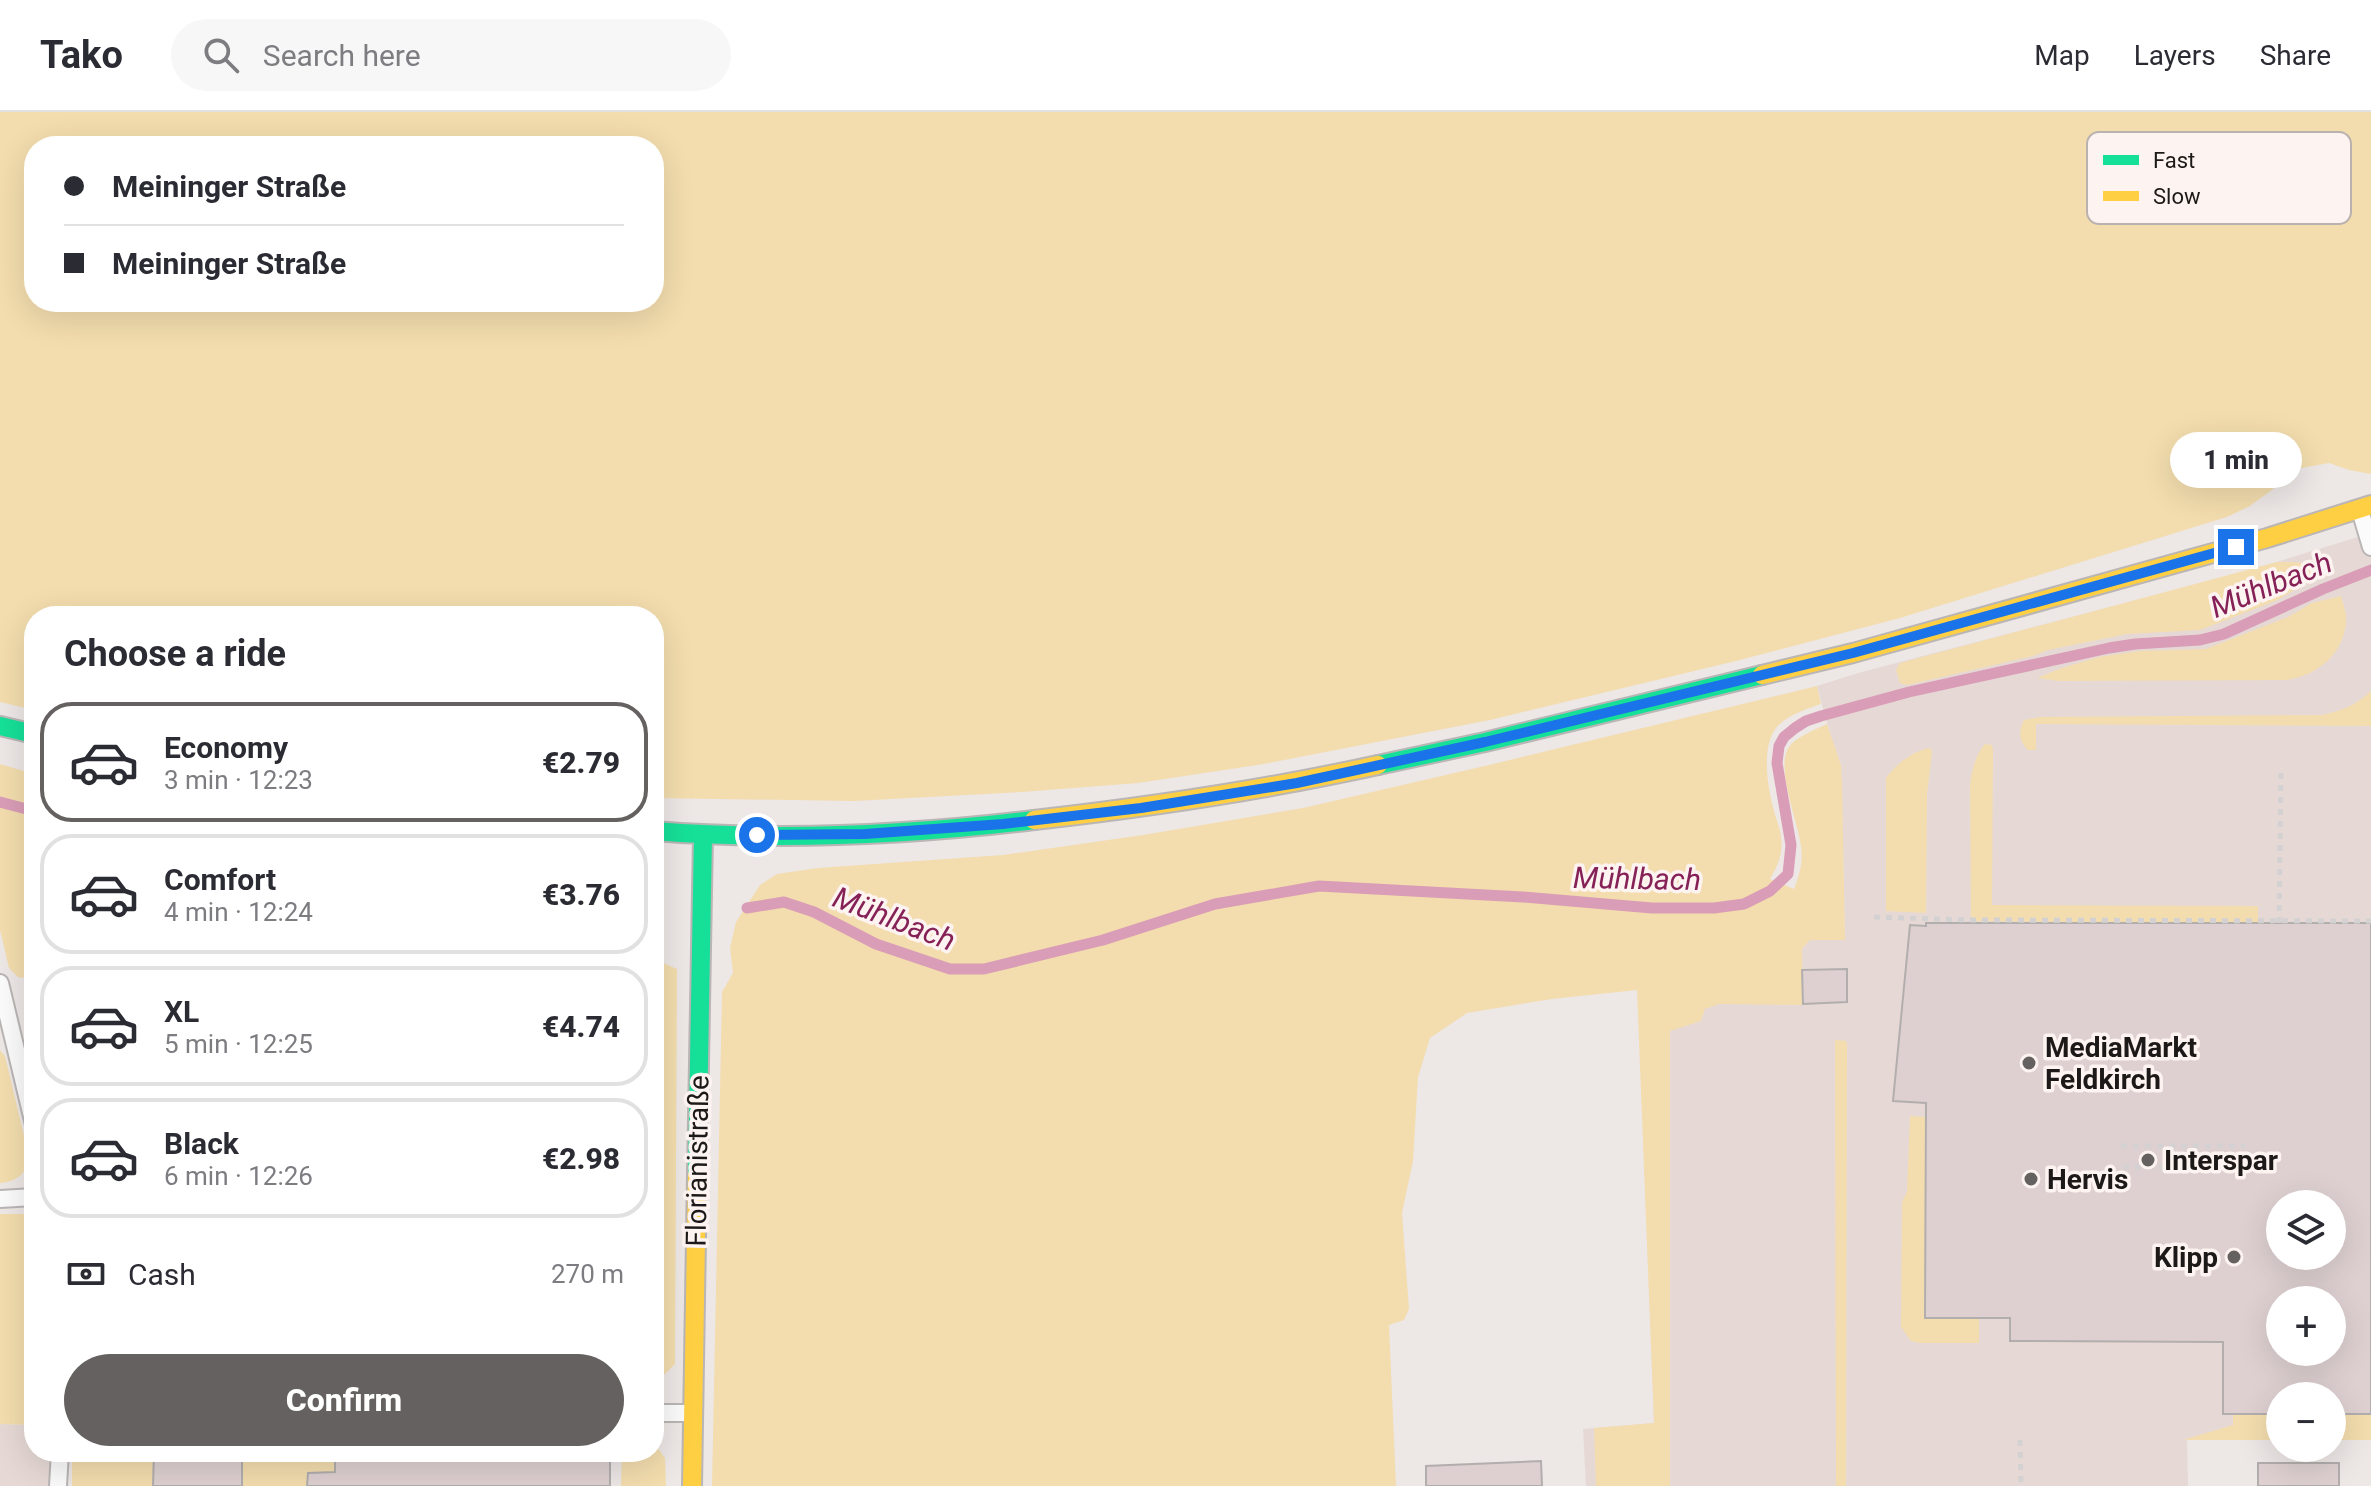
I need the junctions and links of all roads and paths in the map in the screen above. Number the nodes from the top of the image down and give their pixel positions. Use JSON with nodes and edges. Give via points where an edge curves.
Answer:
{"nodes":[{"id":1,"x":2366,"y":507,"type":"edge"},
{"id":2,"x":2371,"y":547,"type":"edge"},
{"id":3,"x":0,"y":726,"type":"edge"},
{"id":4,"x":24,"y":732,"type":"edge"},
{"id":5,"x":2281,"y":769,"type":"dead end"},
{"id":6,"x":664,"y":832,"type":"edge"},
{"id":7,"x":703,"y":835,"type":"junction"},
{"id":8,"x":1874,"y":917,"type":"dead end"},
{"id":9,"x":2371,"y":921,"type":"edge"},
{"id":10,"x":2279,"y":922,"type":"junction"},
{"id":11,"x":0,"y":983,"type":"edge"},
{"id":12,"x":4,"y":1019,"type":"edge"},
{"id":13,"x":24,"y":1090,"type":"edge"},
{"id":14,"x":2121,"y":1146,"type":"dead end"},
{"id":15,"x":2245,"y":1146,"type":"dead end"},
{"id":16,"x":2123,"y":1167,"type":"dead end"},
{"id":17,"x":2246,"y":1168,"type":"dead end"},
{"id":18,"x":24,"y":1198,"type":"edge"},
{"id":19,"x":0,"y":1199,"type":"edge"},
{"id":20,"x":664,"y":1413,"type":"edge"},
{"id":21,"x":692,"y":1413,"type":"junction"},
{"id":22,"x":2020,"y":1440,"type":"dead end"},
{"id":23,"x":59,"y":1462,"type":"edge"},
{"id":24,"x":58,"y":1486,"type":"edge"},
{"id":25,"x":692,"y":1486,"type":"edge"},
{"id":26,"x":2021,"y":1486,"type":"edge"}],
"edges":[{"from":1,"to":2,"type":"lane"},
{"from":1,"to":7,"type":"main road","via":[[1853,653],[1297,783],[1003,824],[865,834]]},
{"from":3,"to":4,"type":"main road"},
{"from":5,"to":10,"type":"path"},
{"from":6,"to":7,"type":"main road"},
{"from":7,"to":21,"type":"main road","name":"Florianistraße"},
{"from":8,"to":10,"type":"path"},
{"from":9,"to":10,"type":"path"},
{"from":11,"to":12,"type":"lane"},
{"from":12,"to":13,"type":"lane"},
{"from":14,"to":15,"type":"path"},
{"from":16,"to":17,"type":"path"},
{"from":18,"to":19,"type":"lane"},
{"from":20,"to":21,"type":"lane"},
{"from":21,"to":25,"type":"main road","name":"Florianistraße"},
{"from":22,"to":26,"type":"path"},
{"from":23,"to":24,"type":"lane"}]}
